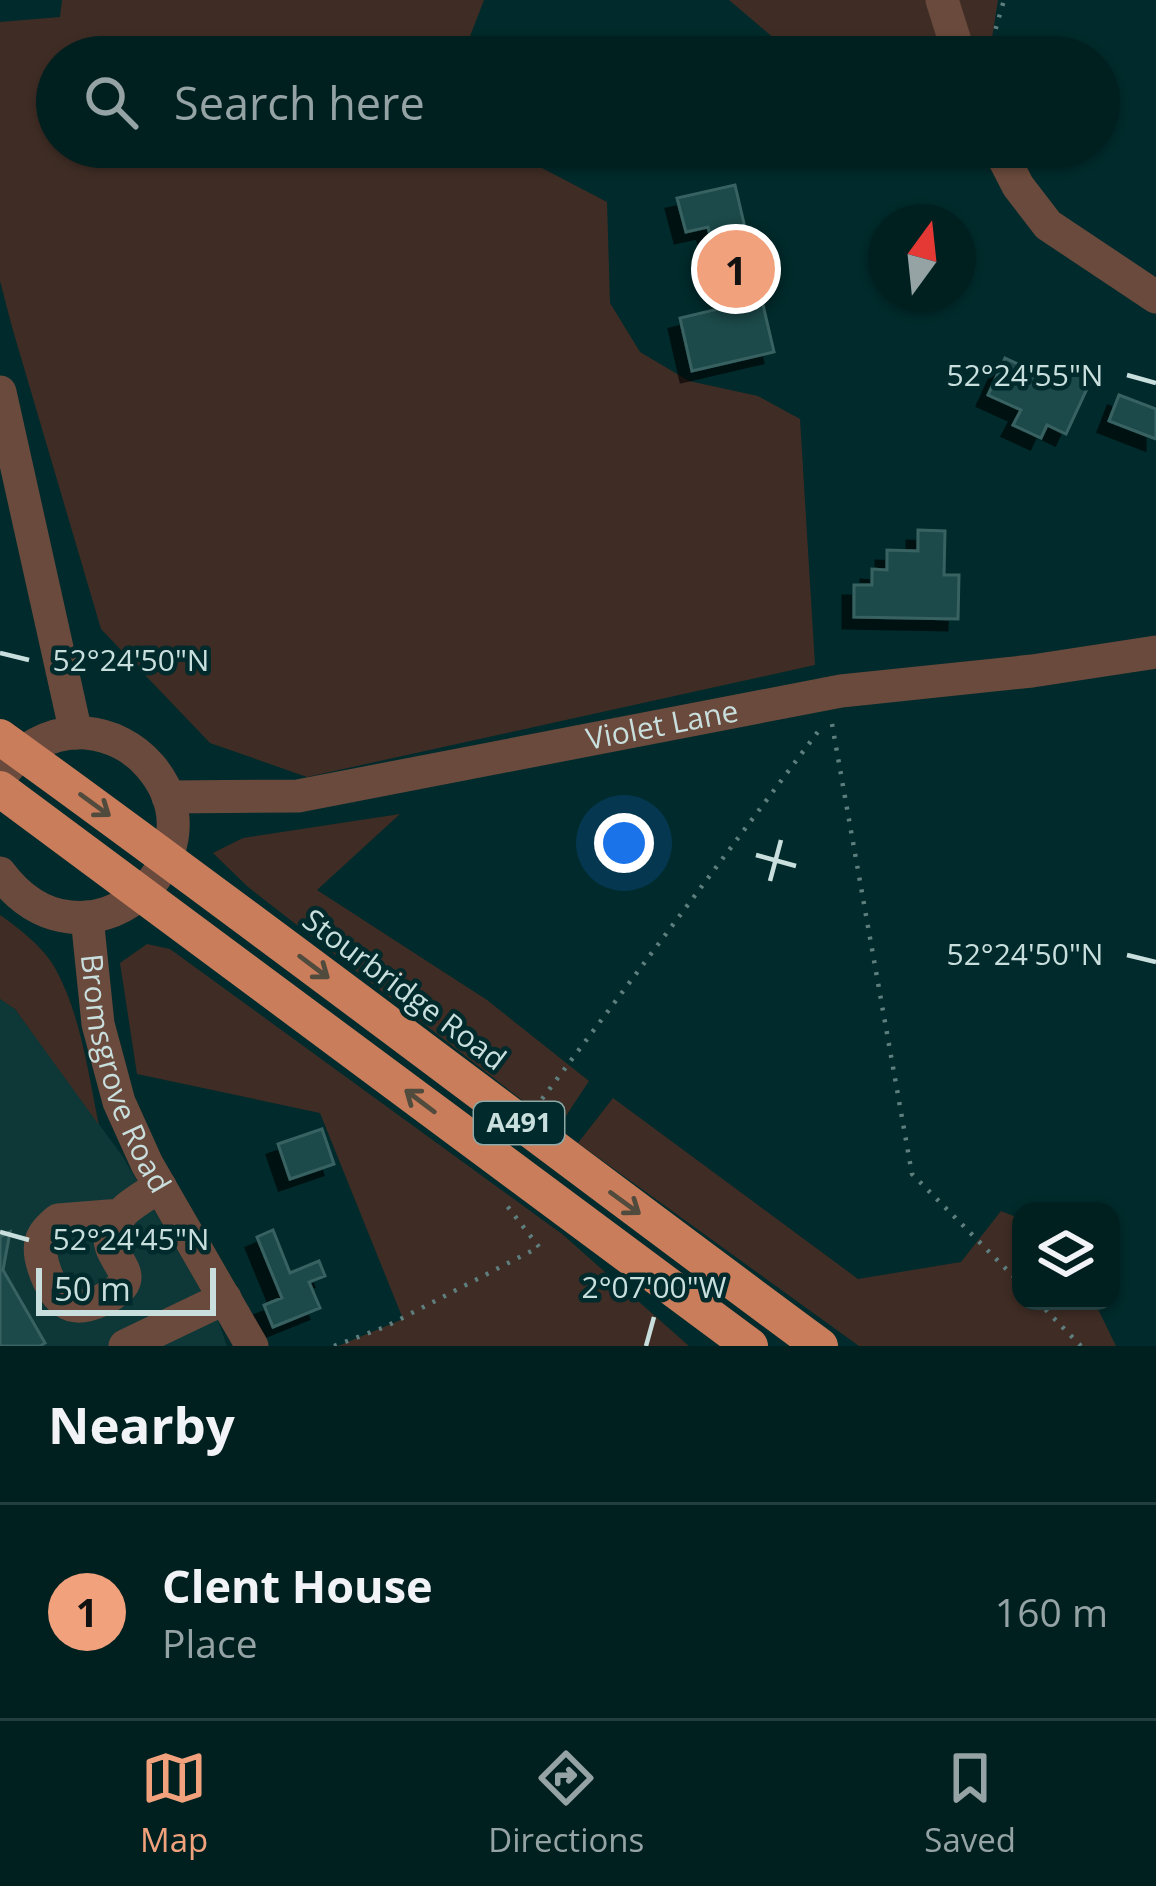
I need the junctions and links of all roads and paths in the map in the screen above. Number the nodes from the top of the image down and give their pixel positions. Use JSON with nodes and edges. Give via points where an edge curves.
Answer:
{"nodes":[{"id":1,"x":942,"y":0,"type":"edge"},
{"id":2,"x":1004,"y":0,"type":"edge"},
{"id":3,"x":953,"y":36,"type":"edge"},
{"id":4,"x":994,"y":36,"type":"edge"},
{"id":5,"x":1009,"y":168,"type":"edge"},
{"id":6,"x":1156,"y":297,"type":"edge"},
{"id":7,"x":0,"y":392,"type":"edge"},
{"id":8,"x":1156,"y":652,"type":"edge"},
{"id":9,"x":76,"y":733,"type":"junction"},
{"id":10,"x":0,"y":737,"type":"edge"},
{"id":11,"x":0,"y":778,"type":"edge"},
{"id":12,"x":0,"y":789,"type":"edge"},
{"id":13,"x":168,"y":797,"type":"junction"},
{"id":14,"x":0,"y":873,"type":"edge"},
{"id":15,"x":87,"y":917,"type":"junction"},
{"id":16,"x":522,"y":1126,"type":"junction"},
{"id":17,"x":499,"y":1160,"type":"junction"},
{"id":18,"x":160,"y":1186,"type":"junction"},
{"id":19,"x":121,"y":1215,"type":"dead end"},
{"id":20,"x":1012,"y":1275,"type":"edge"},
{"id":21,"x":225,"y":1298,"type":"junction"},
{"id":22,"x":1046,"y":1310,"type":"edge"},
{"id":23,"x":125,"y":1346,"type":"edge"},
{"id":24,"x":252,"y":1346,"type":"edge"},
{"id":25,"x":334,"y":1346,"type":"edge"},
{"id":26,"x":750,"y":1346,"type":"edge"},
{"id":27,"x":820,"y":1346,"type":"edge"},
{"id":28,"x":1082,"y":1346,"type":"edge"}],
"edges":[{"from":1,"to":3,"type":"street"},
{"from":2,"to":4,"type":"path"},
{"from":5,"to":6,"type":"street","via":[[1048,225]]},
{"from":7,"to":9,"type":"street"},
{"from":8,"to":13,"type":"street","name":"Violet Lane","via":[[842,691],[298,796]]},
{"from":9,"to":11,"type":"street","via":[[32,746]]},
{"from":9,"to":13,"type":"street","via":[[129,747]]},
{"from":10,"to":16,"type":"highway","name":"Stourbridge Road","number":"A491","one_way":true},
{"from":17,"to":12,"type":"highway","number":"A491","one_way":true},
{"from":13,"to":15,"type":"street","via":[[170,846],[158,875],[126,905]]},
{"from":14,"to":15,"type":"street","via":[[34,906]]},
{"from":15,"to":18,"type":"street","name":"Bromsgrove Road","via":[[98,1024],[118,1102]]},
{"from":16,"to":20,"type":"path","via":[[830,715],[912,1174]]},
{"from":16,"to":27,"type":"highway","name":"Stourbridge Road","number":"A491","one_way":true},
{"from":17,"to":25,"type":"path","via":[[487,1180],[539,1247]]},
{"from":17,"to":26,"type":"highway","number":"A491"},
{"from":18,"to":19,"type":"street"},
{"from":18,"to":21,"type":"street","name":"Bromsgrove Road"},
{"from":21,"to":23,"type":"street"},
{"from":21,"to":24,"type":"street","name":"Bromsgrove Road"},
{"from":22,"to":28,"type":"path"}]}
